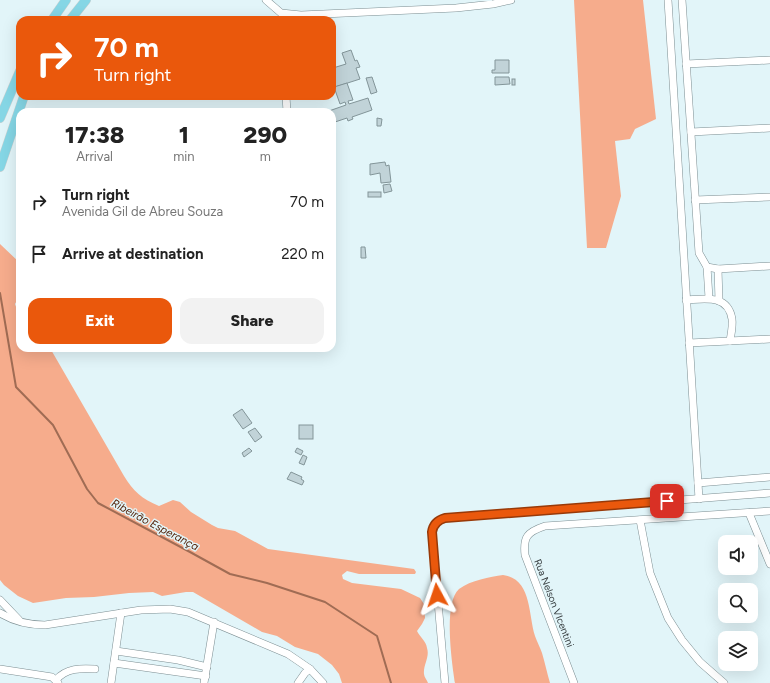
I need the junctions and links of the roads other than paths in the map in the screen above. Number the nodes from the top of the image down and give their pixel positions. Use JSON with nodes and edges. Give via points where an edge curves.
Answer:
{"nodes":[{"id":1,"x":66,"y":0,"type":"edge"},
{"id":2,"x":86,"y":0,"type":"edge"},
{"id":3,"x":266,"y":0,"type":"edge"},
{"id":4,"x":511,"y":0,"type":"edge"},
{"id":5,"x":668,"y":0,"type":"edge"},
{"id":6,"x":682,"y":0,"type":"edge"},
{"id":7,"x":55,"y":16,"type":"edge"},
{"id":8,"x":73,"y":16,"type":"edge"},
{"id":9,"x":281,"y":16,"type":"edge"},
{"id":10,"x":770,"y":60,"type":"edge"},
{"id":11,"x":686,"y":64,"type":"junction"},
{"id":12,"x":16,"y":80,"type":"edge"},
{"id":13,"x":0,"y":118,"type":"edge"},
{"id":14,"x":16,"y":120,"type":"edge"},
{"id":15,"x":770,"y":128,"type":"edge"},
{"id":16,"x":690,"y":132,"type":"junction"},
{"id":17,"x":0,"y":167,"type":"edge"},
{"id":18,"x":770,"y":197,"type":"edge"},
{"id":19,"x":695,"y":200,"type":"junction"},
{"id":20,"x":770,"y":266,"type":"edge"},
{"id":21,"x":706,"y":267,"type":"junction"},
{"id":22,"x":718,"y":269,"type":"junction"},
{"id":23,"x":709,"y":298,"type":"junction"},
{"id":24,"x":686,"y":300,"type":"junction"},
{"id":25,"x":719,"y":301,"type":"junction"},
{"id":26,"x":770,"y":339,"type":"edge"},
{"id":27,"x":730,"y":341,"type":"junction"},
{"id":28,"x":689,"y":343,"type":"junction"},
{"id":29,"x":770,"y":477,"type":"edge"},
{"id":30,"x":698,"y":483,"type":"junction"},
{"id":31,"x":770,"y":494,"type":"edge"},
{"id":32,"x":699,"y":499,"type":"junction"},
{"id":33,"x":770,"y":511,"type":"edge"},
{"id":34,"x":749,"y":513,"type":"junction"},
{"id":35,"x":640,"y":520,"type":"junction"},
{"id":36,"x":770,"y":564,"type":"edge"},
{"id":37,"x":0,"y":600,"type":"edge"},
{"id":38,"x":0,"y":613,"type":"edge"},
{"id":39,"x":121,"y":613,"type":"junction"},
{"id":40,"x":21,"y":621,"type":"junction"},
{"id":41,"x":214,"y":622,"type":"junction"},
{"id":42,"x":116,"y":651,"type":"junction"},
{"id":43,"x":114,"y":663,"type":"junction"},
{"id":44,"x":207,"y":667,"type":"junction"},
{"id":45,"x":0,"y":669,"type":"edge"},
{"id":46,"x":95,"y":669,"type":"dead end"},
{"id":47,"x":310,"y":669,"type":"junction"},
{"id":48,"x":205,"y":679,"type":"edge"},
{"id":49,"x":57,"y":681,"type":"edge"},
{"id":50,"x":111,"y":683,"type":"edge"},
{"id":51,"x":298,"y":683,"type":"edge"},
{"id":52,"x":323,"y":683,"type":"edge"},
{"id":53,"x":445,"y":683,"type":"edge"},
{"id":54,"x":574,"y":683,"type":"edge"},
{"id":55,"x":724,"y":683,"type":"edge"}],
"edges":[{"from":1,"to":7,"type":"main road"},
{"from":2,"to":8,"type":"main road"},
{"from":3,"to":9,"type":"street"},
{"from":4,"to":9,"type":"street","via":[[456,8]]},
{"from":5,"to":24,"type":"street"},
{"from":6,"to":11,"type":"street"},
{"from":10,"to":11,"type":"street"},
{"from":11,"to":16,"type":"street"},
{"from":12,"to":13,"type":"main road"},
{"from":14,"to":17,"type":"main road"},
{"from":15,"to":16,"type":"street"},
{"from":16,"to":19,"type":"street"},
{"from":18,"to":19,"type":"street"},
{"from":19,"to":21,"type":"street","via":[[699,254]]},
{"from":20,"to":22,"type":"street"},
{"from":21,"to":22,"type":"street"},
{"from":21,"to":23,"type":"street"},
{"from":22,"to":25,"type":"street"},
{"from":23,"to":24,"type":"street"},
{"from":23,"to":25,"type":"street"},
{"from":24,"to":28,"type":"street"},
{"from":25,"to":27,"type":"street","via":[[728,308],[732,319]]},
{"from":26,"to":27,"type":"street"},
{"from":27,"to":28,"type":"street"},
{"from":28,"to":30,"type":"street"},
{"from":29,"to":30,"type":"street"},
{"from":30,"to":32,"type":"street"},
{"from":31,"to":32,"type":"street"},
{"from":32,"to":53,"type":"street","via":[[440,520],[432,532]]},
{"from":33,"to":34,"type":"street","name":"Rua Nelson VIcentini"},
{"from":34,"to":35,"type":"street","name":"Rua Nelson VIcentini"},
{"from":34,"to":36,"type":"street"},
{"from":35,"to":54,"type":"street","name":"Rua Nelson VIcentini","via":[[545,526],[532,530],[527,536],[524,545],[525,555]]},
{"from":35,"to":55,"type":"street","via":[[650,572],[668,618],[700,662]]},
{"from":37,"to":40,"type":"street"},
{"from":38,"to":40,"type":"street"},
{"from":39,"to":40,"type":"street","via":[[45,625]]},
{"from":39,"to":41,"type":"street","via":[[170,609],[188,612]]},
{"from":39,"to":42,"type":"street"},
{"from":41,"to":44,"type":"street"},
{"from":41,"to":47,"type":"street","via":[[288,654]]},
{"from":42,"to":43,"type":"street"},
{"from":42,"to":44,"type":"street"},
{"from":43,"to":48,"type":"street"},
{"from":43,"to":50,"type":"street"},
{"from":44,"to":48,"type":"street"},
{"from":45,"to":49,"type":"street","via":[[48,676]]},
{"from":46,"to":49,"type":"street","via":[[69,671],[59,676]]},
{"from":47,"to":51,"type":"street"},
{"from":47,"to":52,"type":"street"}]}
